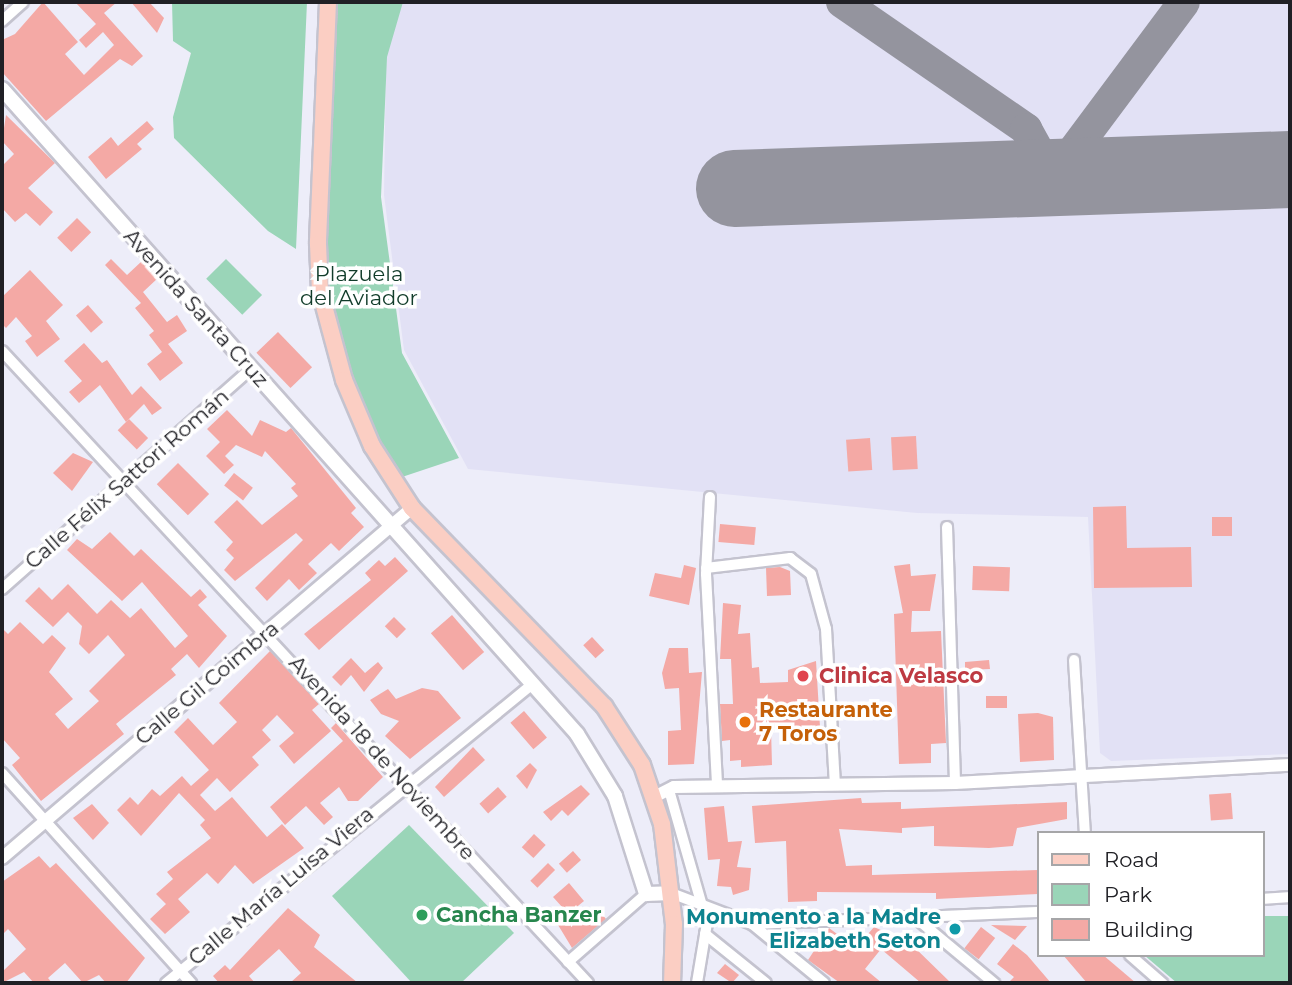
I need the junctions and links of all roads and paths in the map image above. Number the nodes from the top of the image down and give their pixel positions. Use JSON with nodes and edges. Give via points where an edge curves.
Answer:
{"nodes":[{"id":1,"x":23,"y":2,"type":"edge"},
{"id":2,"x":328,"y":2,"type":"edge"},
{"id":3,"x":2,"y":21,"type":"edge"},
{"id":4,"x":2,"y":89,"type":"edge"},
{"id":5,"x":2,"y":351,"type":"edge"},
{"id":6,"x":251,"y":369,"type":"junction"},
{"id":7,"x":124,"y":483,"type":"junction"},
{"id":8,"x":710,"y":498,"type":"dead end"},
{"id":9,"x":412,"y":508,"type":"junction"},
{"id":10,"x":947,"y":527,"type":"dead end"},
{"id":11,"x":389,"y":528,"type":"junction"},
{"id":12,"x":706,"y":568,"type":"junction"},
{"id":13,"x":2,"y":589,"type":"edge"},
{"id":14,"x":268,"y":632,"type":"junction"},
{"id":15,"x":1074,"y":660,"type":"dead end"},
{"id":16,"x":530,"y":686,"type":"junction"},
{"id":17,"x":1290,"y":765,"type":"edge"},
{"id":18,"x":2,"y":773,"type":"edge"},
{"id":19,"x":1082,"y":775,"type":"junction"},
{"id":20,"x":405,"y":783,"type":"junction"},
{"id":21,"x":955,"y":783,"type":"junction"},
{"id":22,"x":835,"y":784,"type":"junction"},
{"id":23,"x":717,"y":786,"type":"junction"},
{"id":24,"x":669,"y":789,"type":"junction"},
{"id":25,"x":654,"y":797,"type":"junction"},
{"id":26,"x":46,"y":820,"type":"junction"},
{"id":27,"x":1085,"y":831,"type":"edge"},
{"id":28,"x":2,"y":858,"type":"edge"},
{"id":29,"x":671,"y":893,"type":"junction"},
{"id":30,"x":646,"y":894,"type":"junction"},
{"id":31,"x":1290,"y":897,"type":"edge"},
{"id":32,"x":1264,"y":899,"type":"edge"},
{"id":33,"x":704,"y":906,"type":"junction"},
{"id":34,"x":1036,"y":912,"type":"edge"},
{"id":35,"x":916,"y":918,"type":"junction"},
{"id":36,"x":752,"y":924,"type":"junction"},
{"id":37,"x":705,"y":934,"type":"junction"},
{"id":38,"x":1132,"y":957,"type":"edge"},
{"id":39,"x":568,"y":962,"type":"junction"},
{"id":40,"x":180,"y":971,"type":"junction"},
{"id":41,"x":166,"y":983,"type":"edge"},
{"id":42,"x":191,"y":983,"type":"edge"},
{"id":43,"x":588,"y":983,"type":"edge"},
{"id":44,"x":672,"y":983,"type":"edge"},
{"id":45,"x":696,"y":983,"type":"edge"},
{"id":46,"x":766,"y":983,"type":"edge"},
{"id":47,"x":824,"y":983,"type":"edge"},
{"id":48,"x":994,"y":983,"type":"edge"},
{"id":49,"x":1162,"y":983,"type":"edge"}],
"edges":[{"from":1,"to":3,"type":"street"},
{"from":2,"to":9,"type":"main road","via":[[317,180],[320,291],[344,380],[372,446]]},
{"from":4,"to":6,"type":"main road","name":"Avenida Santa Cruz"},
{"from":5,"to":7,"type":"street","name":"Avenida 18 de Noviembre"},
{"from":6,"to":7,"type":"street","name":"Calle Félix Sattori Román"},
{"from":6,"to":11,"type":"main road","name":"Avenida Santa Cruz"},
{"from":7,"to":13,"type":"street","name":"Calle Félix Sattori Román"},
{"from":7,"to":14,"type":"street","name":"Avenida 18 de Noviembre"},
{"from":8,"to":12,"type":"street"},
{"from":9,"to":11,"type":"street","name":"Calle Gil Coimbra"},
{"from":9,"to":25,"type":"main road","via":[[604,706]]},
{"from":10,"to":21,"type":"street"},
{"from":11,"to":14,"type":"street","name":"Calle Gil Coimbra"},
{"from":11,"to":16,"type":"main road","name":"Avenida Santa Cruz"},
{"from":12,"to":22,"type":"street","via":[[790,558],[811,574],[826,629]]},
{"from":12,"to":23,"type":"street"},
{"from":14,"to":20,"type":"street","name":"Avenida 18 de Noviembre"},
{"from":14,"to":26,"type":"street","name":"Calle Gil Coimbra"},
{"from":15,"to":19,"type":"street"},
{"from":16,"to":20,"type":"street","name":"Calle María Luisa Viera"},
{"from":16,"to":30,"type":"main road","name":"Avenida Santa Cruz","via":[[603,772]]},
{"from":17,"to":19,"type":"street"},
{"from":18,"to":26,"type":"street"},
{"from":19,"to":21,"type":"street"},
{"from":19,"to":27,"type":"street"},
{"from":20,"to":39,"type":"street","name":"Avenida 18 de Noviembre"},
{"from":20,"to":40,"type":"street","name":"Calle María Luisa Viera"},
{"from":21,"to":22,"type":"street"},
{"from":22,"to":23,"type":"street"},
{"from":23,"to":24,"type":"street"},
{"from":24,"to":25,"type":"street"},
{"from":24,"to":33,"type":"street"},
{"from":25,"to":29,"type":"main road"},
{"from":26,"to":28,"type":"street","name":"Calle Gil Coimbra"},
{"from":26,"to":40,"type":"street"},
{"from":29,"to":30,"type":"main road"},
{"from":29,"to":33,"type":"street"},
{"from":29,"to":44,"type":"main road"},
{"from":30,"to":39,"type":"street"},
{"from":31,"to":32,"type":"street"},
{"from":33,"to":36,"type":"street"},
{"from":33,"to":37,"type":"street"},
{"from":34,"to":35,"type":"street"},
{"from":35,"to":36,"type":"street"},
{"from":35,"to":48,"type":"street"},
{"from":36,"to":47,"type":"street"},
{"from":37,"to":45,"type":"street"},
{"from":37,"to":46,"type":"street"},
{"from":38,"to":49,"type":"street"},
{"from":39,"to":43,"type":"street","name":"Avenida 18 de Noviembre"},
{"from":40,"to":41,"type":"street","name":"Calle María Luisa Viera"},
{"from":40,"to":42,"type":"street"}]}
